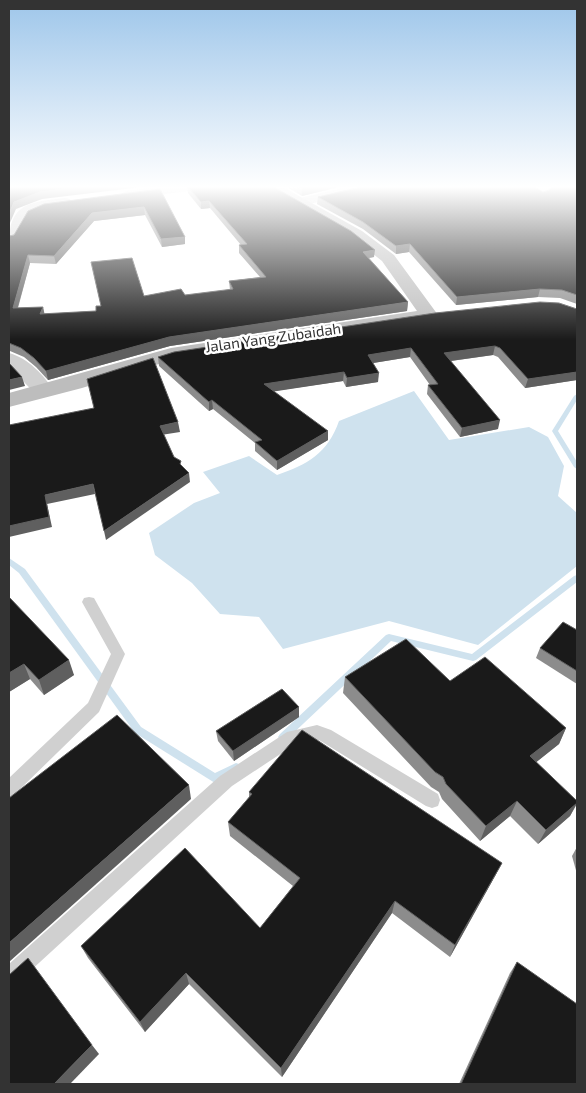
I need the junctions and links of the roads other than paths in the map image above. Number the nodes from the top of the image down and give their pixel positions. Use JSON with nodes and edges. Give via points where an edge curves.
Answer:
{"nodes":[{"id":1,"x":362,"y":238,"type":"edge"},
{"id":2,"x":9,"y":359,"type":"edge"},
{"id":3,"x":44,"y":391,"type":"junction"},
{"id":4,"x":9,"y":400,"type":"edge"},
{"id":5,"x":89,"y":602,"type":"dead end"},
{"id":6,"x":9,"y":789,"type":"edge"},
{"id":7,"x":432,"y":800,"type":"dead end"},
{"id":8,"x":9,"y":977,"type":"edge"}],
"edges":[{"from":1,"to":3,"type":"street","name":"Jalan Yang Zubaidah","via":[[388,258],[415,293],[437,314],[171,354]]},
{"from":2,"to":3,"type":"street","via":[[31,375]]},
{"from":3,"to":4,"type":"street","name":"Jalan Yang Zubaidah"},
{"from":5,"to":6,"type":"lane","via":[[118,654],[105,685],[94,706]]},
{"from":7,"to":8,"type":"lane","via":[[326,735],[317,732],[293,737],[226,781]]}]}
